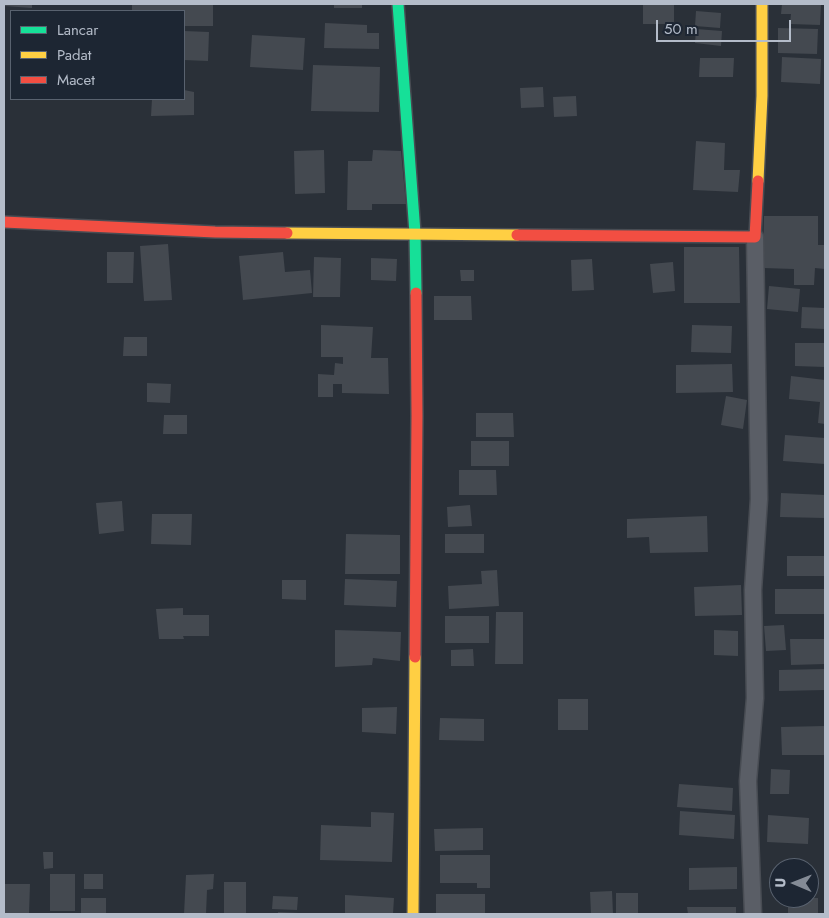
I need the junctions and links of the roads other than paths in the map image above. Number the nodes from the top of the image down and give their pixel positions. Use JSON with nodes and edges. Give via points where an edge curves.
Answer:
{"nodes":[{"id":1,"x":398,"y":4,"type":"edge"},
{"id":2,"x":762,"y":4,"type":"edge"},
{"id":3,"x":4,"y":222,"type":"edge"},
{"id":4,"x":415,"y":233,"type":"junction"},
{"id":5,"x":756,"y":236,"type":"junction"},
{"id":6,"x":413,"y":914,"type":"edge"},
{"id":7,"x":753,"y":914,"type":"edge"}],
"edges":[{"from":1,"to":4,"type":"street"},
{"from":2,"to":5,"type":"street"},
{"from":3,"to":4,"type":"street","via":[[214,232]]},
{"from":4,"to":5,"type":"street"},
{"from":4,"to":6,"type":"street","via":[[417,416]]},
{"from":5,"to":7,"type":"street","via":[[759,499],[754,590],[755,698],[748,781]]}]}
